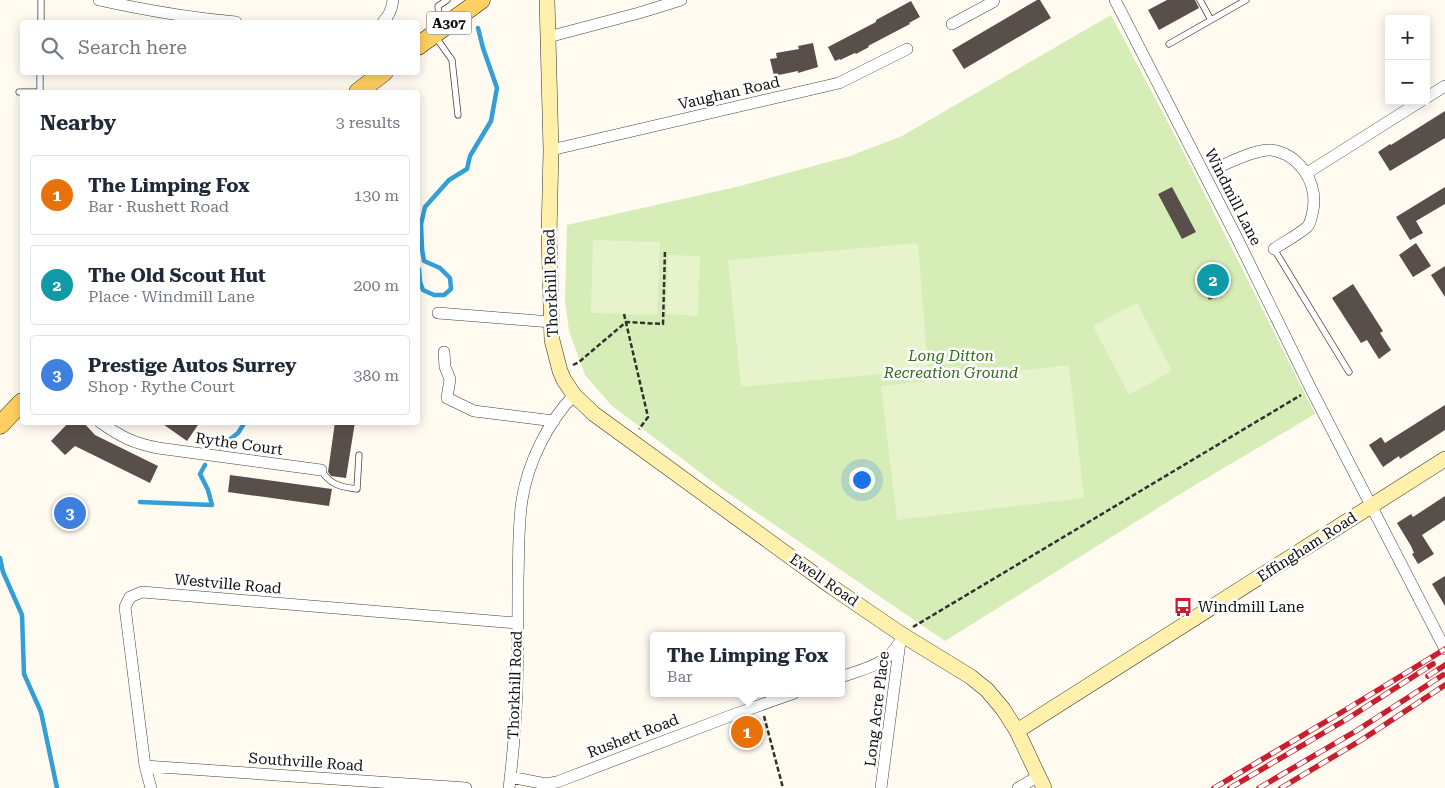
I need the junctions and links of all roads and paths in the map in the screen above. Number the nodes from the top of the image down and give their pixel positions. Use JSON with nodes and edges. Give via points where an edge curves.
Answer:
{"nodes":[{"id":1,"x":42,"y":0,"type":"edge"},
{"id":2,"x":99,"y":0,"type":"edge"},
{"id":3,"x":393,"y":0,"type":"edge"},
{"id":4,"x":447,"y":0,"type":"edge"},
{"id":5,"x":481,"y":0,"type":"edge"},
{"id":6,"x":547,"y":0,"type":"edge"},
{"id":7,"x":681,"y":0,"type":"edge"},
{"id":8,"x":994,"y":0,"type":"edge"},
{"id":9,"x":1115,"y":0,"type":"edge"},
{"id":10,"x":1200,"y":0,"type":"edge"},
{"id":11,"x":1246,"y":0,"type":"edge"},
{"id":12,"x":41,"y":20,"type":"edge"},
{"id":13,"x":219,"y":20,"type":"edge"},
{"id":14,"x":385,"y":20,"type":"edge"},
{"id":15,"x":1211,"y":20,"type":"junction"},
{"id":16,"x":952,"y":24,"type":"dead end"},
{"id":17,"x":437,"y":32,"type":"junction"},
{"id":18,"x":548,"y":37,"type":"junction"},
{"id":19,"x":1169,"y":44,"type":"dead end"},
{"id":20,"x":420,"y":45,"type":"edge"},
{"id":21,"x":907,"y":49,"type":"dead end"},
{"id":22,"x":40,"y":75,"type":"edge"},
{"id":23,"x":380,"y":75,"type":"edge"},
{"id":24,"x":1445,"y":86,"type":"edge"},
{"id":25,"x":40,"y":90,"type":"edge"},
{"id":26,"x":361,"y":90,"type":"edge"},
{"id":27,"x":1430,"y":95,"type":"edge"},
{"id":28,"x":1415,"y":105,"type":"edge"},
{"id":29,"x":458,"y":115,"type":"dead end"},
{"id":30,"x":551,"y":150,"type":"junction"},
{"id":31,"x":1222,"y":165,"type":"dead end"},
{"id":32,"x":1306,"y":173,"type":"junction"},
{"id":33,"x":1274,"y":248,"type":"joint"},
{"id":34,"x":665,"y":250,"type":"dead end"},
{"id":35,"x":438,"y":312,"type":"dead end"},
{"id":36,"x":624,"y":314,"type":"dead end"},
{"id":37,"x":552,"y":322,"type":"junction"},
{"id":38,"x":626,"y":322,"type":"junction"},
{"id":39,"x":444,"y":352,"type":"dead end"},
{"id":40,"x":560,"y":371,"type":"junction"},
{"id":41,"x":1349,"y":372,"type":"dead end"},
{"id":42,"x":1311,"y":389,"type":"junction"},
{"id":43,"x":574,"y":396,"type":"junction"},
{"id":44,"x":20,"y":404,"type":"edge"},
{"id":45,"x":554,"y":421,"type":"junction"},
{"id":46,"x":1,"y":422,"type":"edge"},
{"id":47,"x":104,"y":425,"type":"edge"},
{"id":48,"x":630,"y":441,"type":"junction"},
{"id":49,"x":359,"y":455,"type":"dead end"},
{"id":50,"x":1445,"y":459,"type":"edge"},
{"id":51,"x":321,"y":470,"type":"joint"},
{"id":52,"x":1371,"y":506,"type":"junction"},
{"id":53,"x":518,"y":624,"type":"junction"},
{"id":54,"x":902,"y":634,"type":"junction"},
{"id":55,"x":1445,"y":649,"type":"edge"},
{"id":56,"x":845,"y":676,"type":"edge"},
{"id":57,"x":783,"y":697,"type":"edge"},
{"id":58,"x":761,"y":705,"type":"junction"},
{"id":59,"x":1017,"y":731,"type":"junction"},
{"id":60,"x":145,"y":766,"type":"junction"},
{"id":61,"x":1041,"y":782,"type":"edge"},
{"id":62,"x":509,"y":783,"type":"edge"},
{"id":63,"x":547,"y":786,"type":"edge"},
{"id":64,"x":150,"y":788,"type":"edge"},
{"id":65,"x":466,"y":788,"type":"edge"},
{"id":66,"x":783,"y":788,"type":"edge"},
{"id":67,"x":881,"y":788,"type":"edge"},
{"id":68,"x":1018,"y":788,"type":"edge"}],
"edges":[{"from":1,"to":12,"type":"lane"},
{"from":2,"to":13,"type":"street"},
{"from":3,"to":14,"type":"street"},
{"from":4,"to":17,"type":"lane","via":[[438,6]]},
{"from":5,"to":17,"type":"main road","number":"A307"},
{"from":6,"to":18,"type":"street","name":"Thorkhill Road"},
{"from":7,"to":18,"type":"street"},
{"from":8,"to":16,"type":"street"},
{"from":9,"to":42,"type":"street","name":"Windmill Lane"},
{"from":10,"to":15,"type":"lane"},
{"from":11,"to":15,"type":"lane"},
{"from":15,"to":19,"type":"lane"},
{"from":17,"to":20,"type":"main road","number":"A307"},
{"from":17,"to":29,"type":"lane","via":[[452,60]]},
{"from":18,"to":30,"type":"street","name":"Thorkhill Road"},
{"from":21,"to":30,"type":"street","name":"Vaughan Road","via":[[839,83]]},
{"from":22,"to":25,"type":"lane"},
{"from":23,"to":26,"type":"main road"},
{"from":24,"to":27,"type":"street"},
{"from":28,"to":32,"type":"street"},
{"from":30,"to":37,"type":"street","name":"Thorkhill Road"},
{"from":31,"to":32,"type":"street","via":[[1268,150],[1296,160]]},
{"from":32,"to":33,"type":"street","via":[[1312,188],[1312,219],[1308,227]]},
{"from":33,"to":41,"type":"lane"},
{"from":34,"to":38,"type":"path","via":[[663,324]]},
{"from":35,"to":37,"type":"street"},
{"from":36,"to":38,"type":"path"},
{"from":37,"to":40,"type":"street","name":"Thorkhill Road","via":[[552,340]]},
{"from":38,"to":40,"type":"path","via":[[579,362]]},
{"from":38,"to":48,"type":"path","via":[[648,417]]},
{"from":39,"to":45,"type":"street","via":[[444,367],[450,379],[447,398],[474,411]]},
{"from":40,"to":43,"type":"street","name":"Thorkhill Road"},
{"from":42,"to":52,"type":"street","name":"Windmill Lane"},
{"from":42,"to":54,"type":"path"},
{"from":43,"to":45,"type":"street","name":"Thorkhill Road"},
{"from":43,"to":48,"type":"street","name":"Ewell Road"},
{"from":44,"to":46,"type":"main road"},
{"from":45,"to":53,"type":"street","name":"Thorkhill Road","via":[[531,467],[522,499]]},
{"from":47,"to":51,"type":"street","name":"Rythe Court","via":[[136,444]]},
{"from":48,"to":54,"type":"street","name":"Ewell Road"},
{"from":49,"to":51,"type":"lane","via":[[357,489],[341,487],[326,479]]},
{"from":50,"to":52,"type":"street","name":"Effingham Road"},
{"from":52,"to":55,"type":"street","name":"Windmill Lane"},
{"from":52,"to":59,"type":"street","name":"Effingham Road"},
{"from":53,"to":60,"type":"street","name":"Westville Road","via":[[142,592],[130,596],[125,607]]},
{"from":53,"to":62,"type":"street","name":"Thorkhill Road","via":[[517,688]]},
{"from":54,"to":56,"type":"street","via":[[898,645],[885,660]]},
{"from":54,"to":59,"type":"street","name":"Ewell Road","via":[[987,690]]},
{"from":54,"to":67,"type":"street","name":"Long Acre Place"},
{"from":57,"to":58,"type":"street","name":"Rushett Road"},
{"from":58,"to":63,"type":"street","name":"Rushett Road"},
{"from":58,"to":66,"type":"path"},
{"from":59,"to":61,"type":"street","name":"Ewell Road"},
{"from":60,"to":64,"type":"street","name":"Westville Road"},
{"from":60,"to":65,"type":"street","name":"Southville Road"},
{"from":61,"to":68,"type":"street"},
{"from":62,"to":63,"type":"street","name":"Rushett Road"}]}
